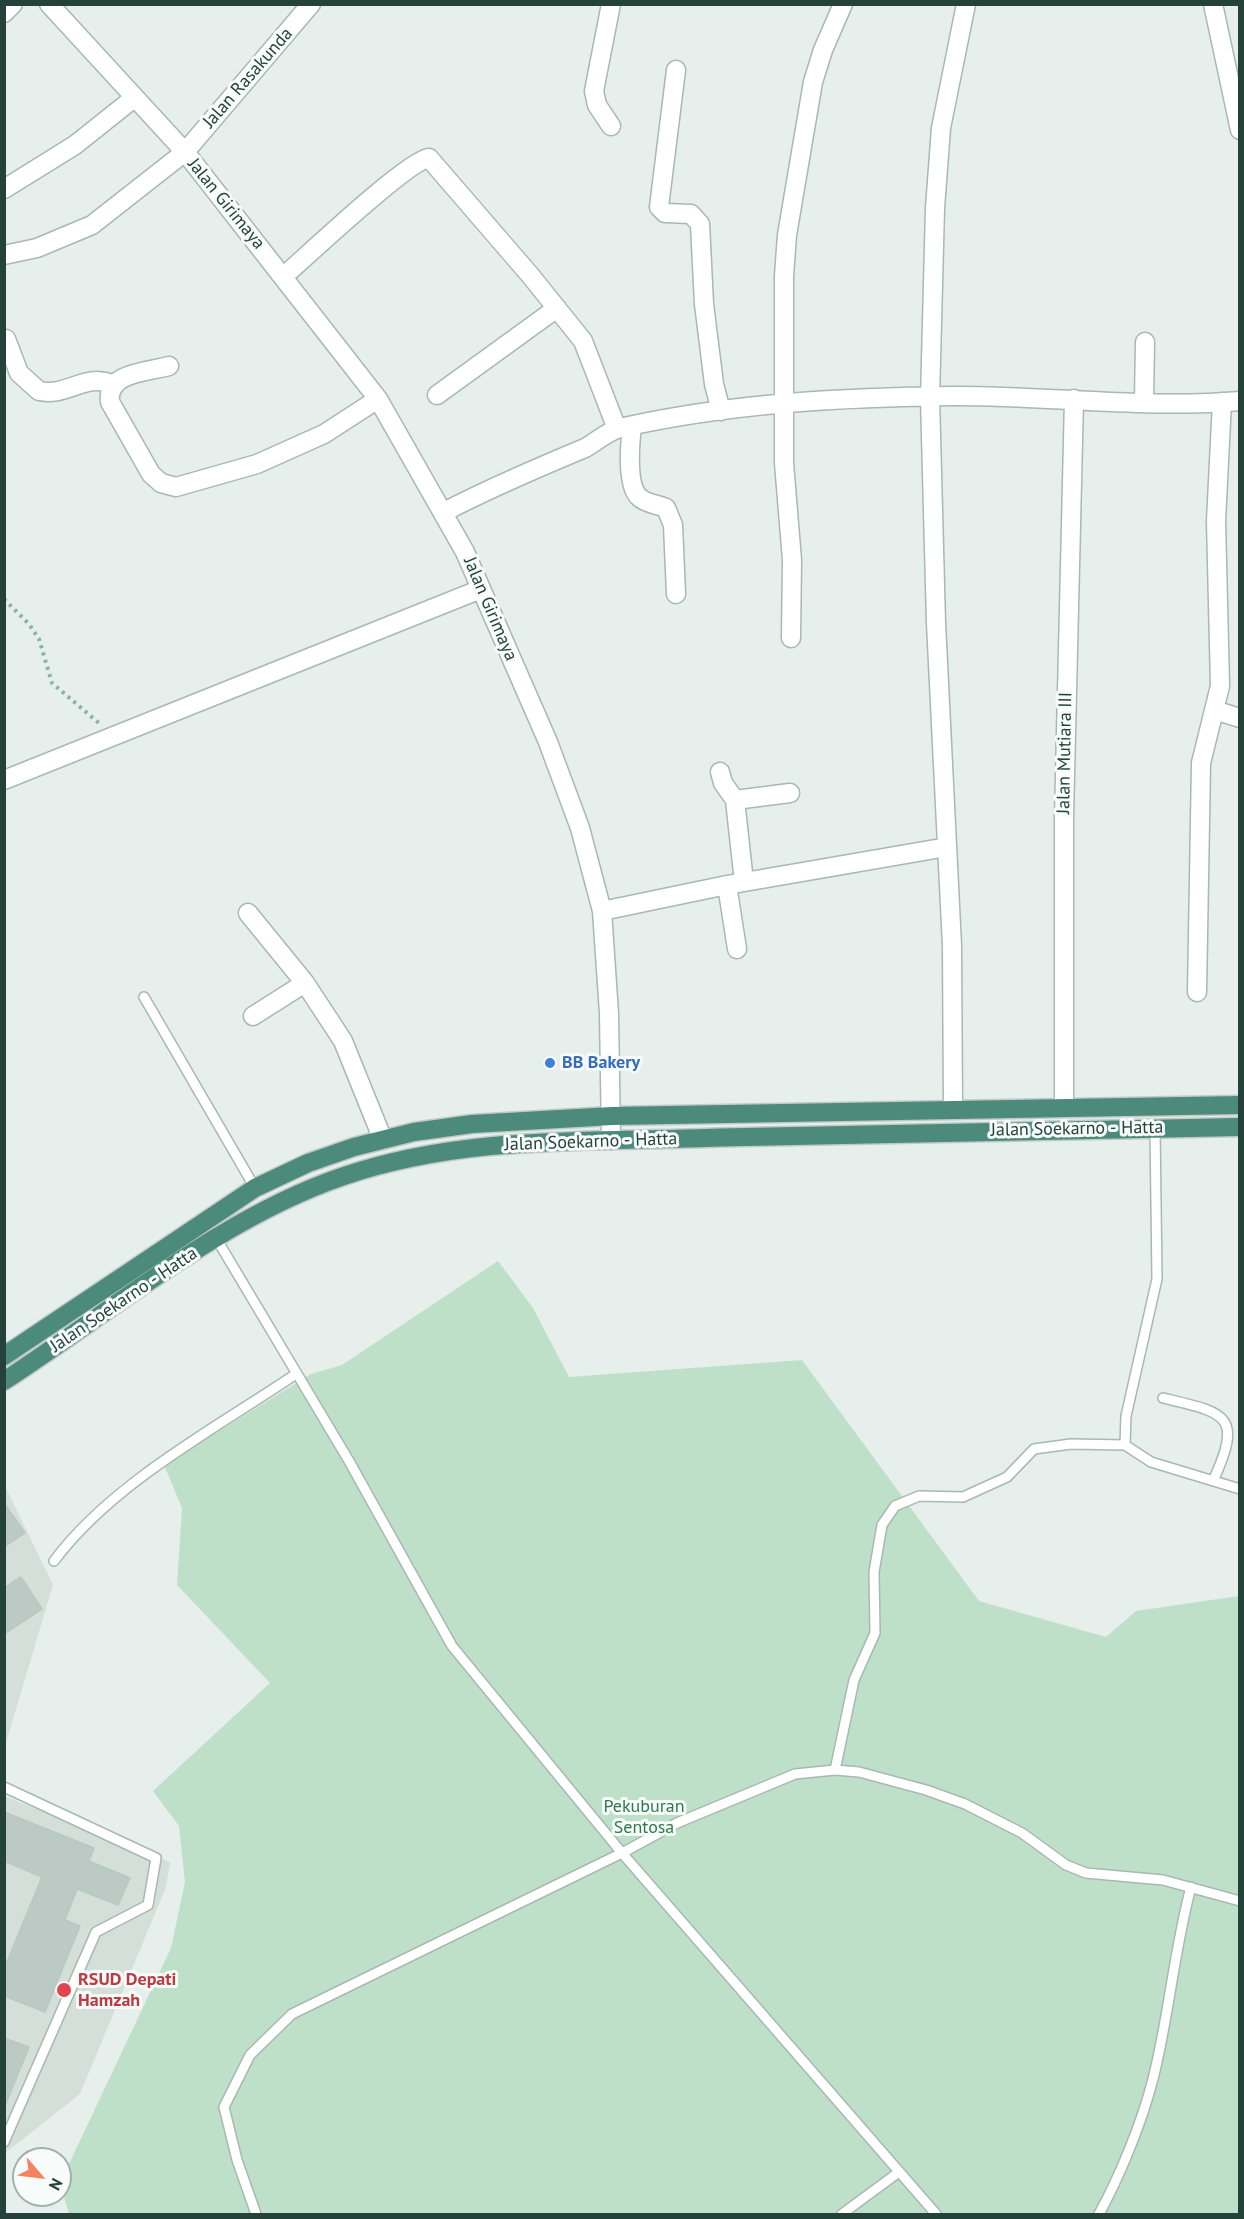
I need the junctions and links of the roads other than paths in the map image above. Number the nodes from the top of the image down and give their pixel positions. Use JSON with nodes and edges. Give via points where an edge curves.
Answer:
{"nodes":[{"id":1,"x":13,"y":4,"type":"edge"},
{"id":2,"x":49,"y":4,"type":"edge"},
{"id":3,"x":311,"y":4,"type":"edge"},
{"id":4,"x":611,"y":4,"type":"edge"},
{"id":5,"x":843,"y":4,"type":"edge"},
{"id":6,"x":966,"y":4,"type":"edge"},
{"id":7,"x":1213,"y":4,"type":"edge"},
{"id":8,"x":4,"y":13,"type":"edge"},
{"id":9,"x":1232,"y":59,"type":"edge"},
{"id":10,"x":676,"y":70,"type":"dead end"},
{"id":11,"x":134,"y":98,"type":"junction"},
{"id":12,"x":1239,"y":125,"type":"edge"},
{"id":13,"x":612,"y":126,"type":"dead end"},
{"id":14,"x":184,"y":152,"type":"junction"},
{"id":15,"x":4,"y":189,"type":"edge"},
{"id":16,"x":4,"y":255,"type":"edge"},
{"id":17,"x":284,"y":276,"type":"junction"},
{"id":18,"x":557,"y":308,"type":"junction"},
{"id":19,"x":6,"y":339,"type":"dead end"},
{"id":20,"x":1145,"y":342,"type":"dead end"},
{"id":21,"x":169,"y":366,"type":"dead end"},
{"id":22,"x":112,"y":384,"type":"junction"},
{"id":23,"x":437,"y":395,"type":"dead end"},
{"id":24,"x":930,"y":398,"type":"junction"},
{"id":25,"x":378,"y":399,"type":"junction"},
{"id":26,"x":1074,"y":399,"type":"junction"},
{"id":27,"x":1144,"y":401,"type":"junction"},
{"id":28,"x":1231,"y":401,"type":"edge"},
{"id":29,"x":785,"y":403,"type":"junction"},
{"id":30,"x":721,"y":411,"type":"junction"},
{"id":31,"x":624,"y":428,"type":"junction"},
{"id":32,"x":444,"y":512,"type":"junction"},
{"id":33,"x":481,"y":589,"type":"junction"},
{"id":34,"x":676,"y":594,"type":"dead end"},
{"id":35,"x":791,"y":638,"type":"dead end"},
{"id":36,"x":1214,"y":710,"type":"junction"},
{"id":37,"x":1239,"y":718,"type":"edge"},
{"id":38,"x":720,"y":772,"type":"dead end"},
{"id":39,"x":4,"y":780,"type":"edge"},
{"id":40,"x":790,"y":793,"type":"dead end"},
{"id":41,"x":735,"y":800,"type":"junction"},
{"id":42,"x":947,"y":847,"type":"junction"},
{"id":43,"x":736,"y":883,"type":"junction"},
{"id":44,"x":603,"y":911,"type":"junction"},
{"id":45,"x":248,"y":913,"type":"dead end"},
{"id":46,"x":737,"y":949,"type":"dead end"},
{"id":47,"x":305,"y":983,"type":"junction"},
{"id":48,"x":1197,"y":992,"type":"dead end"},
{"id":49,"x":144,"y":997,"type":"dead end"},
{"id":50,"x":253,"y":1016,"type":"dead end"},
{"id":51,"x":1239,"y":1105,"type":"edge"},
{"id":52,"x":1064,"y":1107,"type":"junction"},
{"id":53,"x":953,"y":1108,"type":"junction"},
{"id":54,"x":612,"y":1116,"type":"junction"},
{"id":55,"x":1239,"y":1127,"type":"edge"},
{"id":56,"x":1155,"y":1128,"type":"junction"},
{"id":57,"x":382,"y":1140,"type":"junction"},
{"id":58,"x":611,"y":1140,"type":"junction"},
{"id":59,"x":255,"y":1188,"type":"junction"},
{"id":60,"x":216,"y":1238,"type":"junction"},
{"id":61,"x":4,"y":1356,"type":"edge"},
{"id":62,"x":296,"y":1374,"type":"junction"},
{"id":63,"x":4,"y":1380,"type":"edge"},
{"id":64,"x":1164,"y":1398,"type":"dead end"},
{"id":65,"x":1125,"y":1445,"type":"junction"},
{"id":66,"x":1213,"y":1481,"type":"junction"},
{"id":67,"x":1239,"y":1489,"type":"edge"},
{"id":68,"x":54,"y":1561,"type":"dead end"},
{"id":69,"x":835,"y":1770,"type":"junction"},
{"id":70,"x":4,"y":1787,"type":"edge"},
{"id":71,"x":622,"y":1853,"type":"junction"},
{"id":72,"x":1191,"y":1887,"type":"junction"},
{"id":73,"x":1239,"y":1901,"type":"edge"},
{"id":74,"x":4,"y":2142,"type":"edge"},
{"id":75,"x":899,"y":2172,"type":"junction"},
{"id":76,"x":256,"y":2214,"type":"edge"},
{"id":77,"x":842,"y":2214,"type":"edge"},
{"id":78,"x":936,"y":2214,"type":"edge"},
{"id":79,"x":1099,"y":2214,"type":"edge"}],
"edges":[{"from":1,"to":8,"type":"street"},
{"from":2,"to":11,"type":"street","name":"Jalan Girimaya"},
{"from":3,"to":14,"type":"street","name":"Jalan Rasakunda"},
{"from":4,"to":13,"type":"street","via":[[594,91],[597,105]]},
{"from":5,"to":29,"type":"street","via":[[813,82],[787,236]]},
{"from":6,"to":24,"type":"street","via":[[941,128]]},
{"from":7,"to":9,"type":"street"},
{"from":9,"to":12,"type":"street"},
{"from":10,"to":30,"type":"street","via":[[659,207],[665,213],[695,216],[700,224],[704,304]]},
{"from":11,"to":14,"type":"street","name":"Jalan Girimaya"},
{"from":11,"to":15,"type":"street","via":[[75,145]]},
{"from":14,"to":16,"type":"street","name":"Jalan Rasakunda","via":[[92,225],[56,241]]},
{"from":14,"to":17,"type":"street","name":"Jalan Girimaya"},
{"from":17,"to":18,"type":"street","via":[[395,179],[429,158]]},
{"from":17,"to":25,"type":"street","name":"Jalan Girimaya"},
{"from":18,"to":23,"type":"street"},
{"from":18,"to":31,"type":"street","via":[[583,341]]},
{"from":19,"to":22,"type":"street","via":[[19,374],[39,391],[61,391],[94,380]]},
{"from":20,"to":27,"type":"street"},
{"from":21,"to":22,"type":"street"},
{"from":22,"to":25,"type":"street","via":[[110,402],[151,474],[176,488],[257,464],[324,434]]},
{"from":24,"to":26,"type":"street"},
{"from":24,"to":29,"type":"street"},
{"from":24,"to":42,"type":"street"},
{"from":25,"to":32,"type":"street","name":"Jalan Girimaya"},
{"from":26,"to":27,"type":"street"},
{"from":26,"to":52,"type":"street","name":"Jalan Mutiara III","via":[[1064,817]]},
{"from":27,"to":28,"type":"street"},
{"from":28,"to":36,"type":"street","via":[[1216,521],[1220,686]]},
{"from":29,"to":30,"type":"street"},
{"from":29,"to":35,"type":"street","via":[[784,463],[793,594]]},
{"from":30,"to":31,"type":"street"},
{"from":31,"to":32,"type":"street"},
{"from":31,"to":34,"type":"street","via":[[636,494],[666,508],[673,525]]},
{"from":32,"to":33,"type":"street","name":"Jalan Girimaya"},
{"from":33,"to":39,"type":"street"},
{"from":33,"to":44,"type":"street","name":"Jalan Girimaya","via":[[552,753],[580,828]]},
{"from":36,"to":37,"type":"street"},
{"from":36,"to":48,"type":"street","via":[[1201,763]]},
{"from":38,"to":41,"type":"street"},
{"from":40,"to":41,"type":"street"},
{"from":41,"to":43,"type":"street"},
{"from":42,"to":43,"type":"street"},
{"from":42,"to":53,"type":"street"},
{"from":43,"to":44,"type":"street"},
{"from":43,"to":46,"type":"street"},
{"from":44,"to":54,"type":"street","name":"Jalan Girimaya"},
{"from":45,"to":47,"type":"street"},
{"from":47,"to":50,"type":"street"},
{"from":47,"to":57,"type":"street","via":[[343,1041]]},
{"from":49,"to":59,"type":"lane"},
{"from":51,"to":52,"type":"highway","name":"Jalan Soekarno - Hatta"},
{"from":52,"to":53,"type":"highway","name":"Jalan Soekarno - Hatta"},
{"from":53,"to":54,"type":"highway","name":"Jalan Soekarno - Hatta"},
{"from":54,"to":57,"type":"highway","name":"Jalan Soekarno - Hatta","via":[[472,1124]]},
{"from":54,"to":58,"type":"street","name":"Jalan Girimaya"},
{"from":55,"to":56,"type":"highway","name":"Jalan Soekarno - Hatta"},
{"from":56,"to":58,"type":"highway","name":"Jalan Soekarno - Hatta"},
{"from":56,"to":65,"type":"lane","via":[[1157,1279],[1125,1416]]},
{"from":57,"to":59,"type":"highway","name":"Jalan Soekarno - Hatta","via":[[308,1163]]},
{"from":58,"to":60,"type":"highway","name":"Jalan Soekarno - Hatta","via":[[468,1147],[423,1154],[342,1177],[279,1202]]},
{"from":59,"to":61,"type":"highway","name":"Jalan Soekarno - Hatta"},
{"from":60,"to":62,"type":"lane"},
{"from":60,"to":63,"type":"highway","name":"Jalan Soekarno - Hatta"},
{"from":62,"to":68,"type":"lane","via":[[142,1475],[98,1513]]},
{"from":62,"to":71,"type":"lane","via":[[452,1646]]},
{"from":64,"to":66,"type":"lane","via":[[1209,1409],[1228,1425],[1230,1443]]},
{"from":65,"to":66,"type":"lane","via":[[1151,1462]]},
{"from":65,"to":69,"type":"lane","via":[[1071,1444],[1034,1449],[1007,1477],[963,1497],[919,1496],[895,1506],[882,1525],[874,1572],[875,1633],[854,1680]]},
{"from":66,"to":67,"type":"lane"},
{"from":69,"to":71,"type":"lane","via":[[795,1774],[677,1823]]},
{"from":69,"to":72,"type":"lane","via":[[859,1772],[965,1804],[1022,1833],[1066,1865],[1086,1873],[1163,1880]]},
{"from":70,"to":74,"type":"lane","via":[[156,1858],[148,1905],[96,1932]]},
{"from":71,"to":75,"type":"lane"},
{"from":71,"to":76,"type":"lane","via":[[292,2014],[250,2055],[224,2107]]},
{"from":72,"to":73,"type":"lane"},
{"from":72,"to":79,"type":"lane","via":[[1177,1941],[1153,2080],[1115,2185]]},
{"from":75,"to":77,"type":"lane"},
{"from":75,"to":78,"type":"lane"}]}
